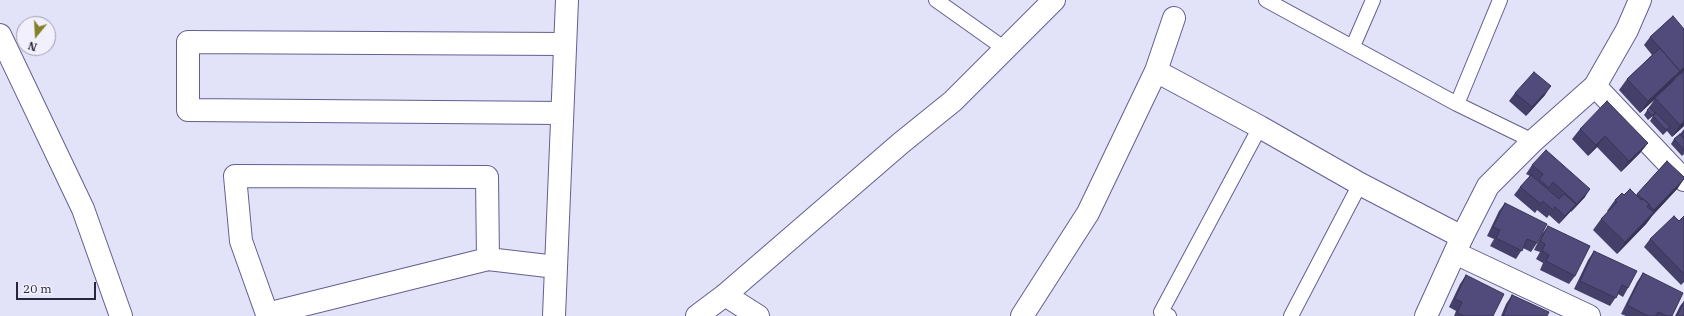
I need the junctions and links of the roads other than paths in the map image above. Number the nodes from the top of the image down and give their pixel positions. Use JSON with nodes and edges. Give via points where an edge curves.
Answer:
{"nodes":[{"id":1,"x":567,"y":0,"type":"edge"},
{"id":2,"x":936,"y":0,"type":"edge"},
{"id":3,"x":1054,"y":0,"type":"edge"},
{"id":4,"x":1266,"y":0,"type":"edge"},
{"id":5,"x":1373,"y":0,"type":"edge"},
{"id":6,"x":1500,"y":0,"type":"edge"},
{"id":7,"x":1640,"y":0,"type":"edge"},
{"id":8,"x":1174,"y":18,"type":"dead end"},
{"id":9,"x":0,"y":35,"type":"edge"},
{"id":10,"x":565,"y":44,"type":"junction"},
{"id":11,"x":1353,"y":46,"type":"junction"},
{"id":12,"x":1005,"y":49,"type":"junction"},
{"id":13,"x":1156,"y":71,"type":"junction"},
{"id":14,"x":1595,"y":86,"type":"junction"},
{"id":15,"x":1457,"y":104,"type":"junction"},
{"id":16,"x":562,"y":113,"type":"junction"},
{"id":17,"x":1260,"y":127,"type":"junction"},
{"id":18,"x":1533,"y":141,"type":"junction"},
{"id":19,"x":1684,"y":180,"type":"edge"},
{"id":20,"x":1360,"y":184,"type":"junction"},
{"id":21,"x":1459,"y":245,"type":"junction"},
{"id":22,"x":488,"y":259,"type":"junction"},
{"id":23,"x":556,"y":267,"type":"junction"},
{"id":24,"x":725,"y":295,"type":"junction"},
{"id":25,"x":1564,"y":311,"type":"edge"},
{"id":26,"x":121,"y":316,"type":"edge"},
{"id":27,"x":554,"y":316,"type":"edge"},
{"id":28,"x":697,"y":316,"type":"edge"},
{"id":29,"x":758,"y":316,"type":"edge"},
{"id":30,"x":1022,"y":316,"type":"edge"},
{"id":31,"x":1169,"y":316,"type":"edge"},
{"id":32,"x":1291,"y":316,"type":"edge"},
{"id":33,"x":1426,"y":316,"type":"edge"},
{"id":34,"x":1589,"y":316,"type":"edge"}],
"edges":[{"from":1,"to":10,"type":"street"},
{"from":2,"to":12,"type":"lane"},
{"from":3,"to":12,"type":"street"},
{"from":4,"to":11,"type":"lane"},
{"from":5,"to":11,"type":"lane"},
{"from":6,"to":15,"type":"lane"},
{"from":7,"to":14,"type":"street","via":[[1627,30]]},
{"from":8,"to":13,"type":"street"},
{"from":9,"to":26,"type":"street","via":[[83,209]]},
{"from":10,"to":16,"type":"street"},
{"from":10,"to":16,"type":"street","via":[[188,42],[188,110]]},
{"from":11,"to":15,"type":"lane"},
{"from":12,"to":24,"type":"street","via":[[953,101]]},
{"from":13,"to":17,"type":"street"},
{"from":13,"to":30,"type":"street","via":[[1088,213]]},
{"from":14,"to":18,"type":"street"},
{"from":14,"to":19,"type":"street"},
{"from":15,"to":18,"type":"lane"},
{"from":16,"to":23,"type":"street"},
{"from":17,"to":20,"type":"street"},
{"from":17,"to":31,"type":"lane","via":[[1161,312]]},
{"from":18,"to":21,"type":"street","via":[[1488,186]]},
{"from":20,"to":21,"type":"street"},
{"from":20,"to":32,"type":"lane"},
{"from":21,"to":25,"type":"street"},
{"from":21,"to":33,"type":"street"},
{"from":22,"to":22,"type":"street","via":[[487,177],[235,176],[241,241],[267,314]]},
{"from":22,"to":23,"type":"street"},
{"from":23,"to":27,"type":"street"},
{"from":24,"to":28,"type":"street"},
{"from":24,"to":29,"type":"street"},
{"from":25,"to":34,"type":"street"}]}
